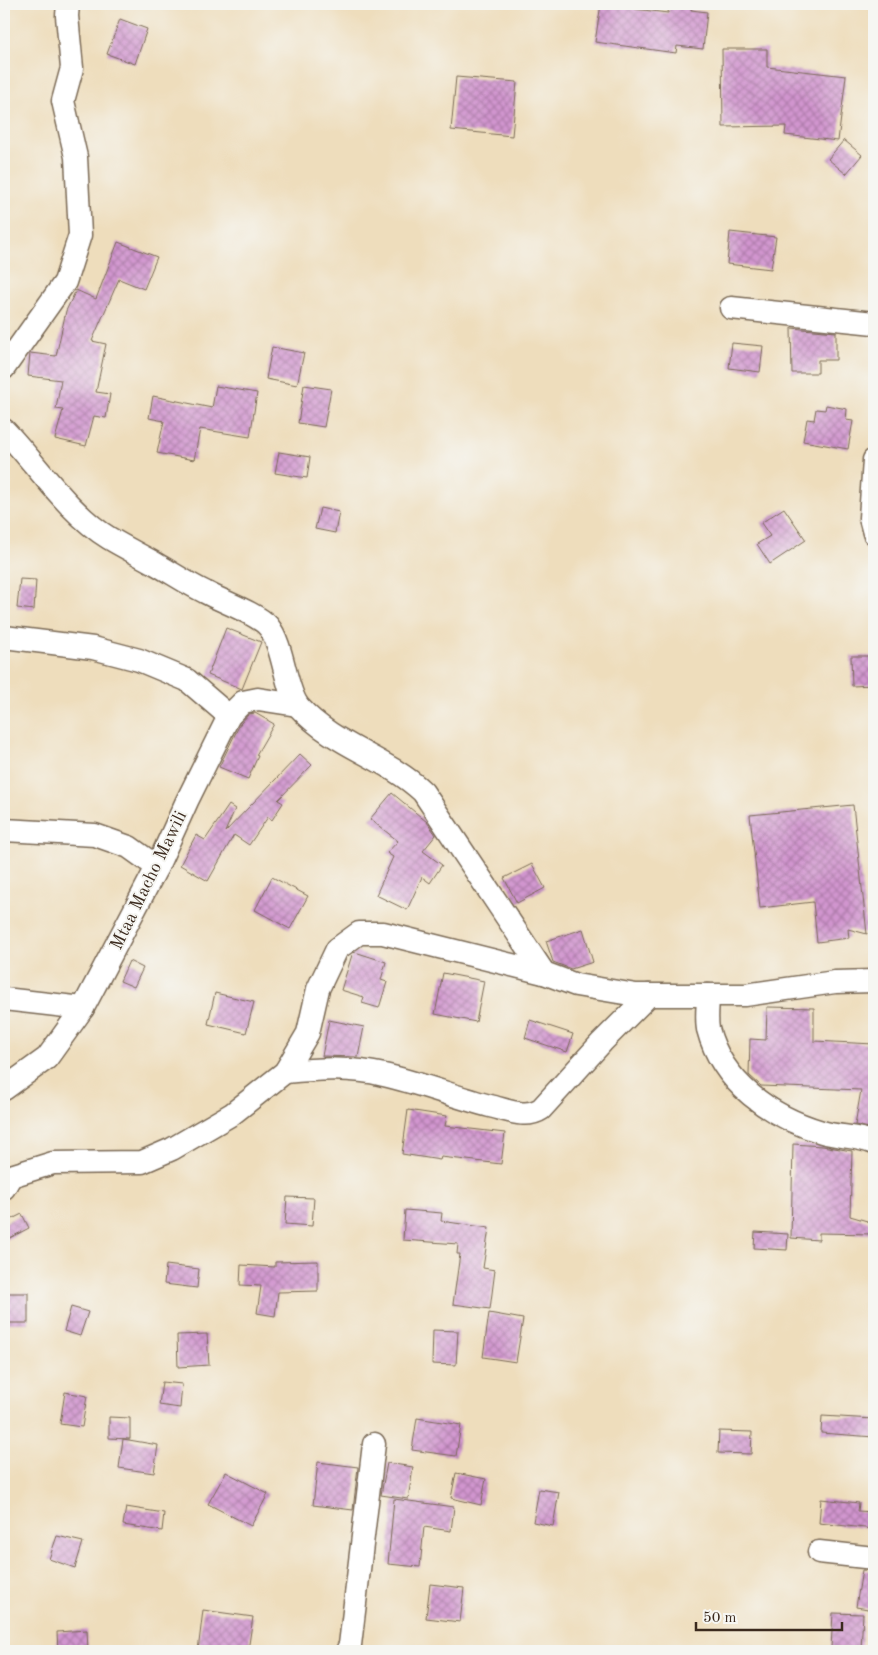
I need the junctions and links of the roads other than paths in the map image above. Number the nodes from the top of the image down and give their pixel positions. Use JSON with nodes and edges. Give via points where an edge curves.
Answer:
{"nodes":[{"id":1,"x":68,"y":4,"type":"edge"},
{"id":2,"x":731,"y":308,"type":"dead end"},
{"id":3,"x":874,"y":323,"type":"edge"},
{"id":4,"x":4,"y":368,"type":"edge"},
{"id":5,"x":4,"y":430,"type":"edge"},
{"id":6,"x":874,"y":460,"type":"edge"},
{"id":7,"x":874,"y":533,"type":"edge"},
{"id":8,"x":4,"y":637,"type":"edge"},
{"id":9,"x":297,"y":705,"type":"junction"},
{"id":10,"x":229,"y":716,"type":"junction"},
{"id":11,"x":4,"y":830,"type":"edge"},
{"id":12,"x":157,"y":867,"type":"junction"},
{"id":13,"x":544,"y":973,"type":"junction"},
{"id":14,"x":874,"y":981,"type":"edge"},
{"id":15,"x":649,"y":995,"type":"junction"},
{"id":16,"x":708,"y":995,"type":"junction"},
{"id":17,"x":4,"y":1000,"type":"edge"},
{"id":18,"x":83,"y":1008,"type":"junction"},
{"id":19,"x":285,"y":1072,"type":"junction"},
{"id":20,"x":4,"y":1089,"type":"edge"},
{"id":21,"x":874,"y":1143,"type":"edge"},
{"id":22,"x":4,"y":1188,"type":"edge"},
{"id":23,"x":374,"y":1444,"type":"dead end"},
{"id":24,"x":819,"y":1552,"type":"dead end"},
{"id":25,"x":874,"y":1558,"type":"edge"},
{"id":26,"x":350,"y":1649,"type":"edge"}],
"edges":[{"from":1,"to":4,"type":"street","via":[[72,68],[63,101],[76,157],[80,235],[65,282]]},
{"from":2,"to":3,"type":"street"},
{"from":5,"to":9,"type":"street","via":[[69,504],[107,537],[268,626],[278,645]]},
{"from":6,"to":7,"type":"street","via":[[870,518]]},
{"from":8,"to":10,"type":"street","via":[[93,648],[139,660],[187,680]]},
{"from":9,"to":10,"type":"street","name":"Mtaa Macho Mawili","via":[[258,699],[243,702]]},
{"from":9,"to":13,"type":"street","via":[[317,725],[348,746],[389,765],[423,792]]},
{"from":10,"to":12,"type":"street","name":"Mtaa Macho Mawili"},
{"from":11,"to":12,"type":"street","via":[[96,834],[129,847]]},
{"from":12,"to":18,"type":"street","name":"Mtaa Macho Mawili"},
{"from":13,"to":15,"type":"street","via":[[608,992]]},
{"from":13,"to":19,"type":"street","via":[[383,933],[359,933],[337,949],[318,989],[308,1033]]},
{"from":14,"to":16,"type":"street"},
{"from":15,"to":16,"type":"street"},
{"from":15,"to":19,"type":"street","via":[[534,1114],[481,1104],[382,1074],[320,1068]]},
{"from":16,"to":21,"type":"street","via":[[708,1027],[712,1040],[724,1068],[741,1086],[788,1120]]},
{"from":17,"to":18,"type":"street"},
{"from":18,"to":20,"type":"street","name":"Mtaa Macho Mawili","via":[[48,1058]]},
{"from":19,"to":22,"type":"street","via":[[232,1114],[172,1150],[142,1162],[53,1163],[11,1176]]},
{"from":23,"to":26,"type":"street"},
{"from":24,"to":25,"type":"street"}]}
